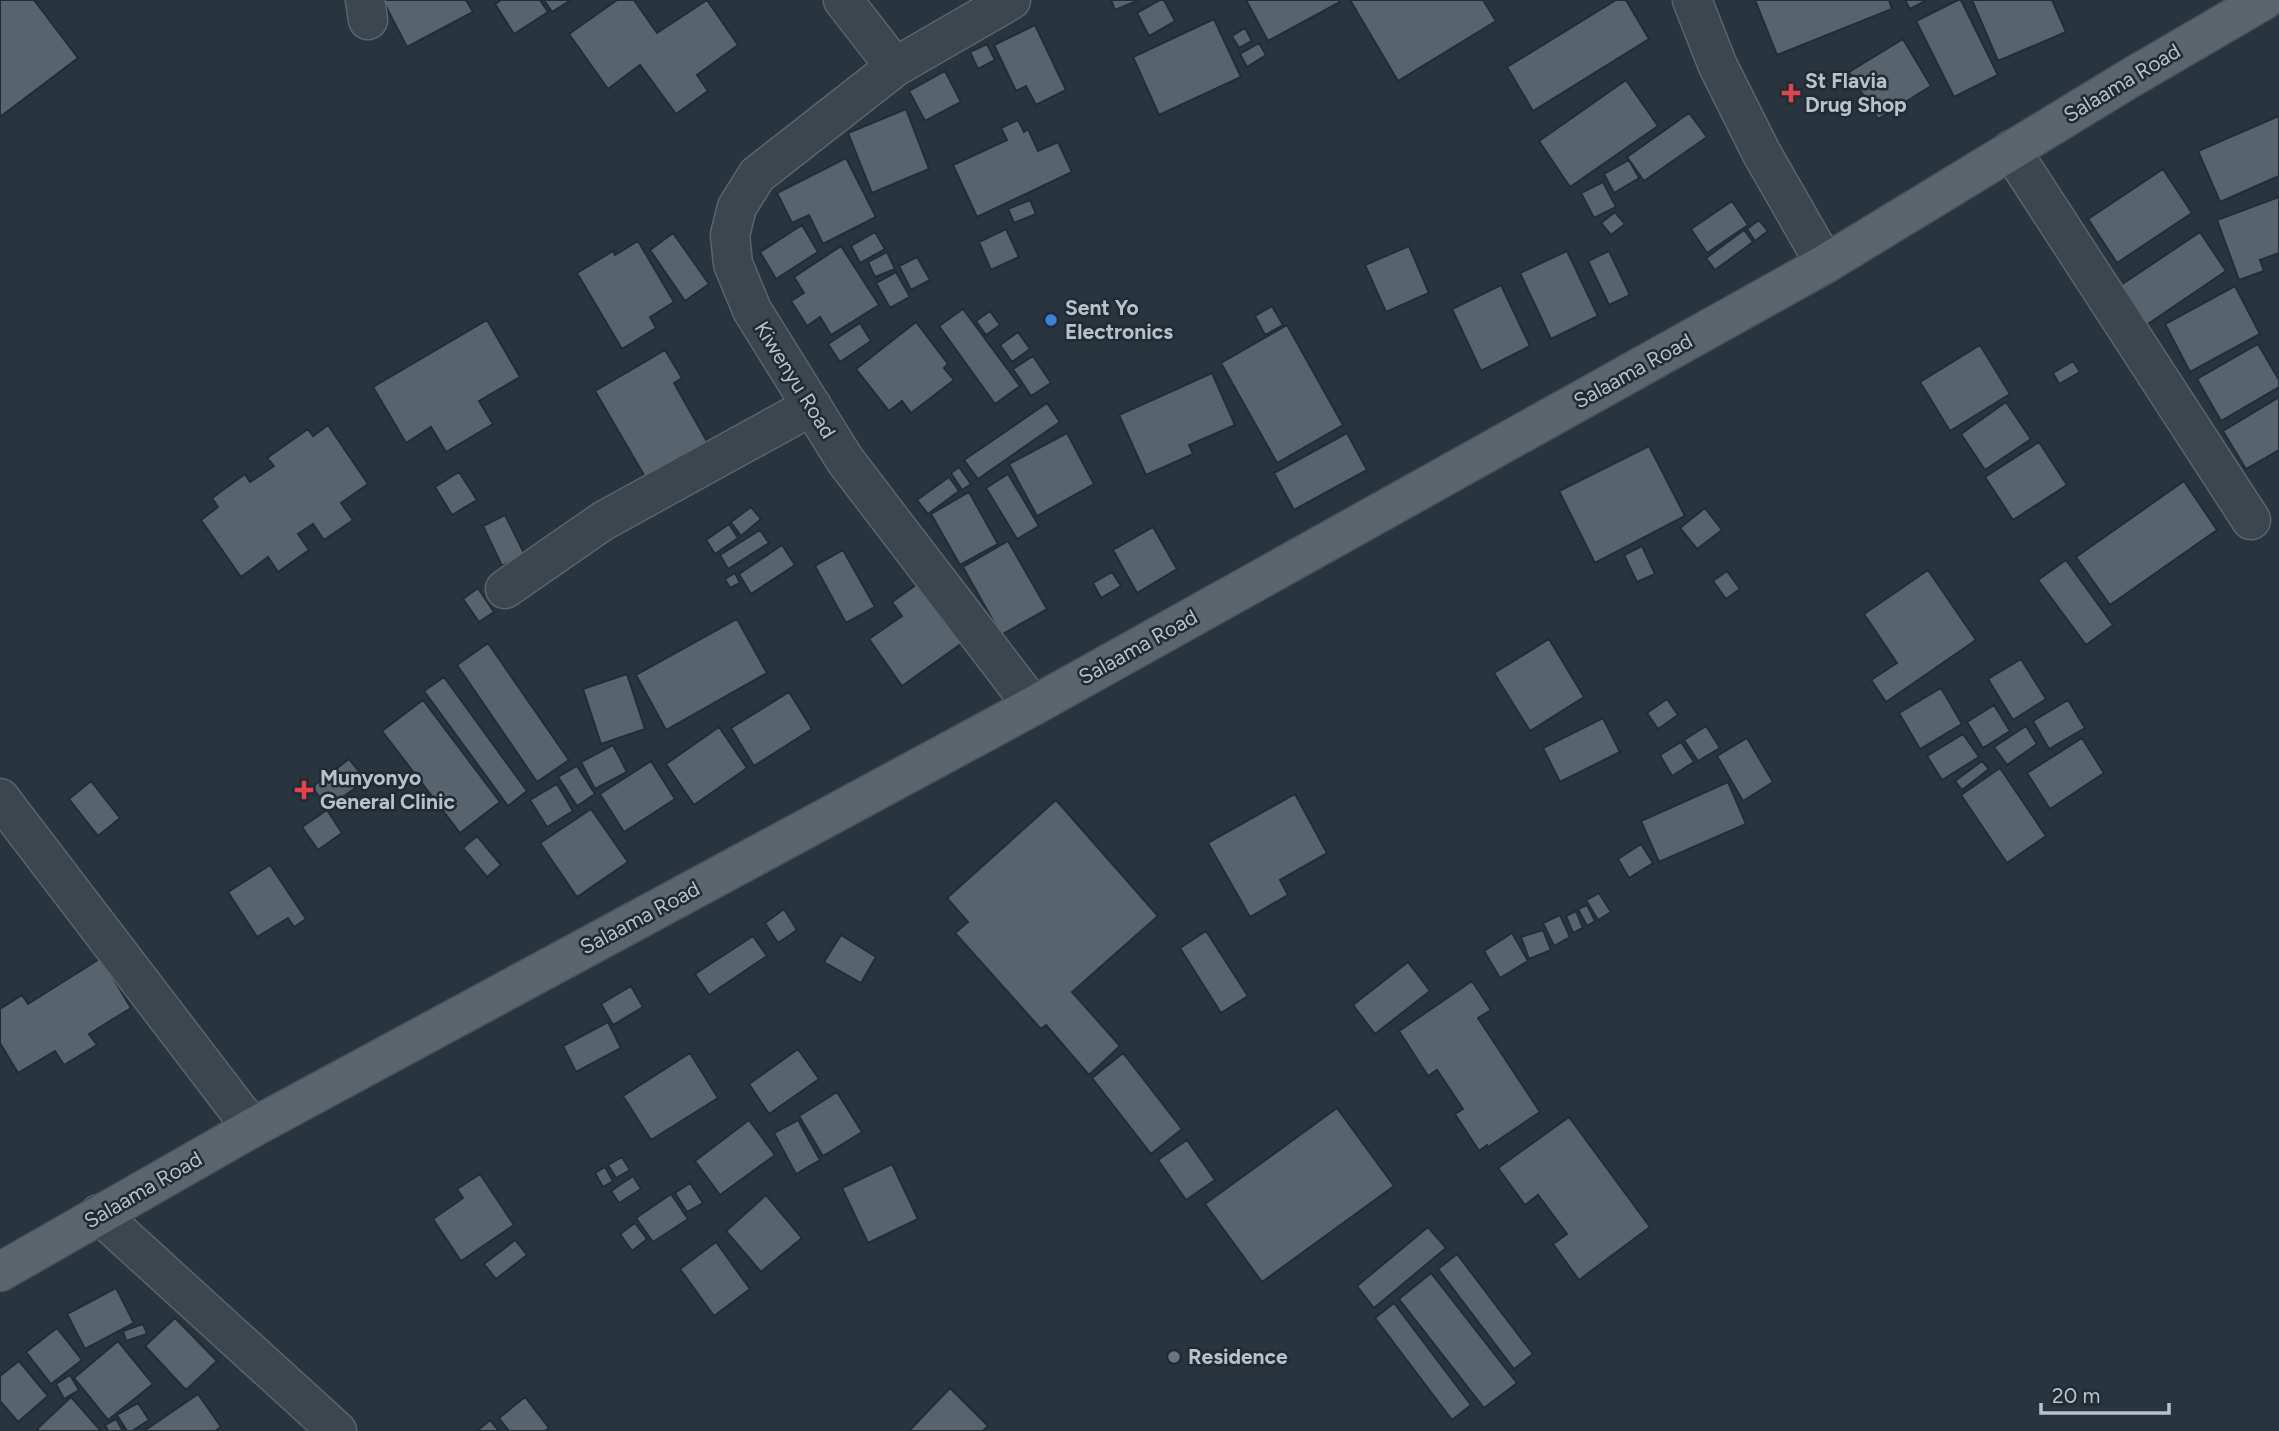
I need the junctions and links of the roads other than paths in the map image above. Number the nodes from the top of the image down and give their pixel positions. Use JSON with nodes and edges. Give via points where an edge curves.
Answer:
{"nodes":[{"id":1,"x":843,"y":0,"type":"edge"},
{"id":2,"x":1011,"y":0,"type":"edge"},
{"id":3,"x":1692,"y":0,"type":"edge"},
{"id":4,"x":2264,"y":0,"type":"edge"},
{"id":5,"x":895,"y":66,"type":"junction"},
{"id":6,"x":2011,"y":150,"type":"junction"},
{"id":7,"x":1825,"y":264,"type":"junction"},
{"id":8,"x":812,"y":406,"type":"junction"},
{"id":9,"x":2251,"y":520,"type":"dead end"},
{"id":10,"x":505,"y":589,"type":"dead end"},
{"id":11,"x":1032,"y":706,"type":"junction"},
{"id":12,"x":0,"y":798,"type":"edge"},
{"id":13,"x":252,"y":1128,"type":"junction"},
{"id":14,"x":99,"y":1214,"type":"junction"},
{"id":15,"x":0,"y":1272,"type":"edge"},
{"id":16,"x":337,"y":1431,"type":"edge"}],
"edges":[{"from":1,"to":5,"type":"street"},
{"from":2,"to":5,"type":"street","name":"Kiwenyu Road"},
{"from":3,"to":7,"type":"street","via":[[1718,66],[1761,152]]},
{"from":4,"to":6,"type":"main road","name":"Salaama Road"},
{"from":5,"to":8,"type":"street","name":"Kiwenyu Road","via":[[757,174],[737,207],[732,226],[733,264],[752,310]]},
{"from":6,"to":7,"type":"main road","name":"Salaama Road"},
{"from":6,"to":9,"type":"street"},
{"from":7,"to":11,"type":"main road","name":"Salaama Road"},
{"from":8,"to":10,"type":"street","via":[[603,522]]},
{"from":8,"to":11,"type":"street","name":"Kiwenyu Road","via":[[845,460]]},
{"from":11,"to":13,"type":"main road","name":"Salaama Road"},
{"from":12,"to":13,"type":"street"},
{"from":13,"to":14,"type":"main road","name":"Salaama Road"},
{"from":14,"to":15,"type":"main road","name":"Salaama Road"},
{"from":14,"to":16,"type":"street"}]}
